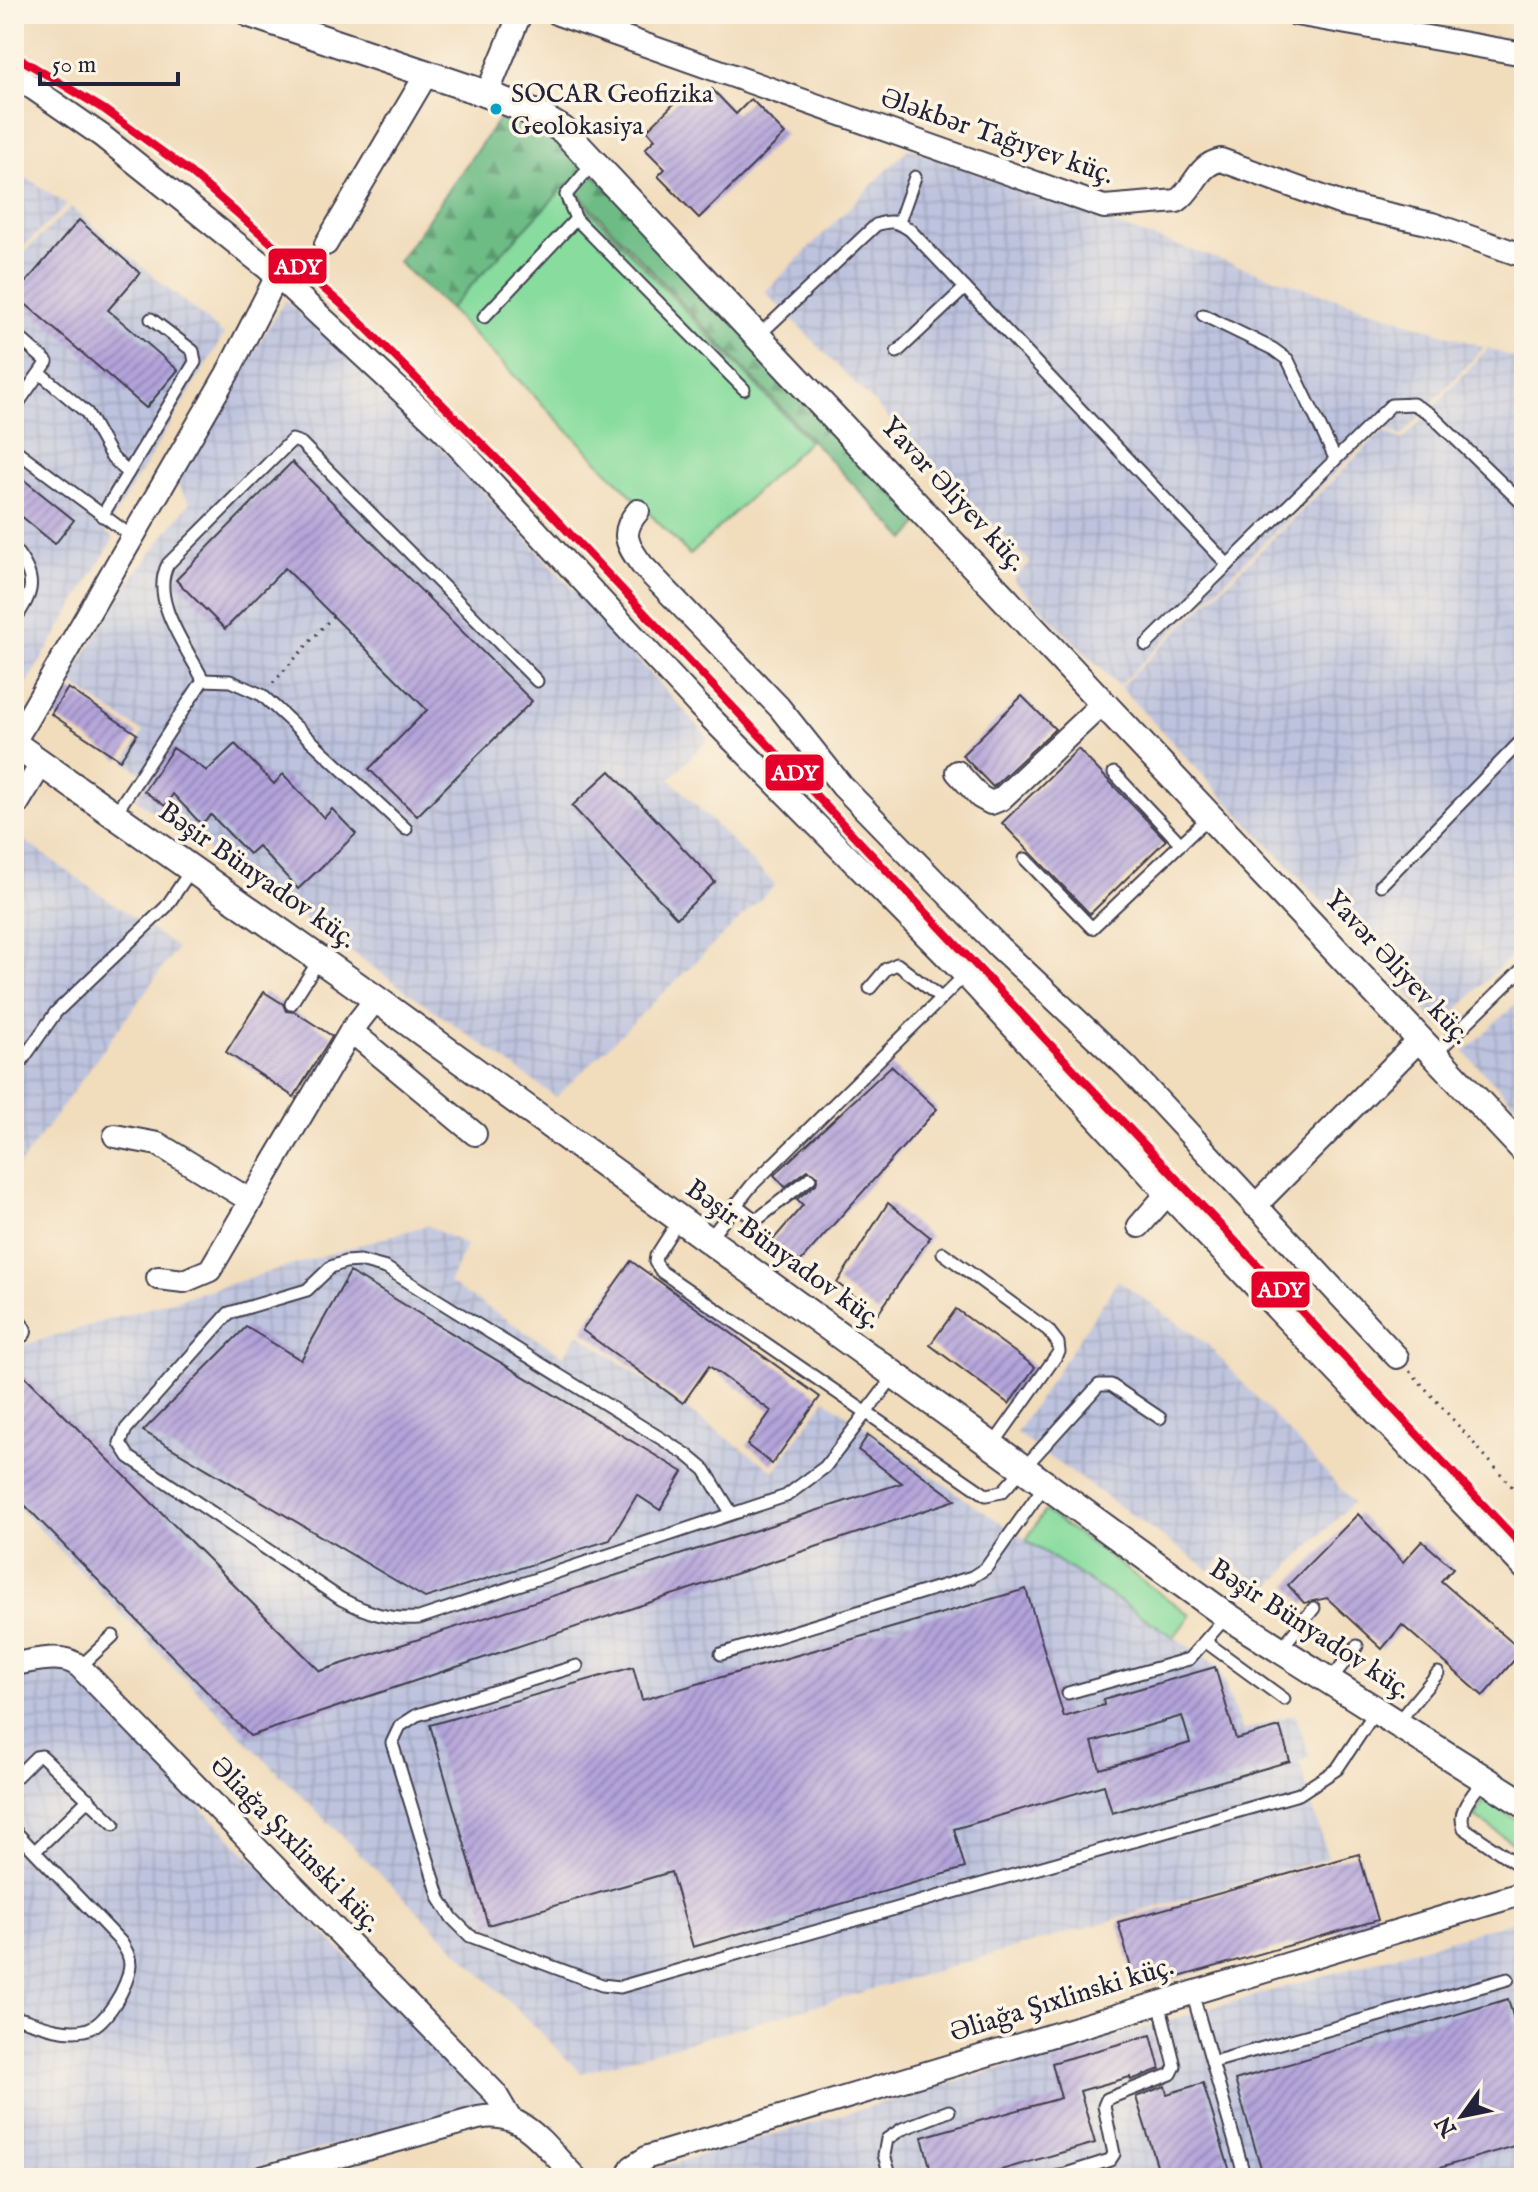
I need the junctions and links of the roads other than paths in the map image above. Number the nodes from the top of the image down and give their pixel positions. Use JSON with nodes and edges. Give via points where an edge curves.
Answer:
{"nodes":[{"id":1,"x":250,"y":14,"type":"edge"},
{"id":2,"x":520,"y":14,"type":"edge"},
{"id":3,"x":1296,"y":14,"type":"edge"},
{"id":4,"x":568,"y":19,"type":"edge"},
{"id":5,"x":1524,"y":54,"type":"edge"},
{"id":6,"x":14,"y":75,"type":"edge"},
{"id":7,"x":426,"y":75,"type":"junction"},
{"id":8,"x":487,"y":94,"type":"junction"},
{"id":9,"x":595,"y":161,"type":"junction"},
{"id":10,"x":915,"y":177,"type":"dead end"},
{"id":11,"x":576,"y":219,"type":"junction"},
{"id":12,"x":899,"y":222,"type":"junction"},
{"id":13,"x":326,"y":244,"type":"dead end"},
{"id":14,"x":1524,"y":256,"type":"edge"},
{"id":15,"x":277,"y":276,"type":"junction"},
{"id":16,"x":965,"y":288,"type":"junction"},
{"id":17,"x":1203,"y":315,"type":"dead end"},
{"id":18,"x":484,"y":317,"type":"dead end"},
{"id":19,"x":151,"y":319,"type":"dead end"},
{"id":20,"x":14,"y":333,"type":"edge"},
{"id":21,"x":759,"y":335,"type":"junction"},
{"id":22,"x":897,"y":352,"type":"dead end"},
{"id":23,"x":41,"y":374,"type":"junction"},
{"id":24,"x":744,"y":389,"type":"dead end"},
{"id":25,"x":14,"y":409,"type":"edge"},
{"id":26,"x":14,"y":449,"type":"edge"},
{"id":27,"x":1335,"y":458,"type":"junction"},
{"id":28,"x":128,"y":473,"type":"junction"},
{"id":29,"x":1524,"y":505,"type":"edge"},
{"id":30,"x":638,"y":511,"type":"dead end"},
{"id":31,"x":102,"y":516,"type":"junction"},
{"id":32,"x":131,"y":536,"type":"junction"},
{"id":33,"x":14,"y":549,"type":"edge"},
{"id":34,"x":1228,"y":565,"type":"junction"},
{"id":35,"x":14,"y":620,"type":"edge"},
{"id":36,"x":1146,"y":645,"type":"dead end"},
{"id":37,"x":203,"y":680,"type":"junction"},
{"id":38,"x":537,"y":681,"type":"dead end"},
{"id":39,"x":1104,"y":702,"type":"junction"},
{"id":40,"x":1524,"y":738,"type":"edge"},
{"id":41,"x":14,"y":743,"type":"edge"},
{"id":42,"x":42,"y":763,"type":"junction"},
{"id":43,"x":957,"y":772,"type":"dead end"},
{"id":44,"x":1114,"y":773,"type":"dead end"},
{"id":45,"x":14,"y":809,"type":"edge"},
{"id":46,"x":115,"y":815,"type":"junction"},
{"id":47,"x":1210,"y":816,"type":"junction"},
{"id":48,"x":406,"y":829,"type":"dead end"},
{"id":49,"x":1181,"y":844,"type":"junction"},
{"id":50,"x":1025,"y":859,"type":"dead end"},
{"id":51,"x":191,"y":869,"type":"junction"},
{"id":52,"x":1381,"y":885,"type":"dead end"},
{"id":53,"x":319,"y":959,"type":"junction"},
{"id":54,"x":1524,"y":967,"type":"edge"},
{"id":55,"x":965,"y":975,"type":"junction"},
{"id":56,"x":870,"y":988,"type":"dead end"},
{"id":57,"x":941,"y":998,"type":"junction"},
{"id":58,"x":376,"y":999,"type":"junction"},
{"id":59,"x":291,"y":1004,"type":"dead end"},
{"id":60,"x":351,"y":1031,"type":"junction"},
{"id":61,"x":1427,"y":1047,"type":"junction"},
{"id":62,"x":14,"y":1072,"type":"edge"},
{"id":63,"x":475,"y":1134,"type":"dead end"},
{"id":64,"x":115,"y":1136,"type":"dead end"},
{"id":65,"x":1524,"y":1150,"type":"edge"},
{"id":66,"x":810,"y":1178,"type":"dead end"},
{"id":67,"x":1167,"y":1194,"type":"junction"},
{"id":68,"x":251,"y":1201,"type":"junction"},
{"id":69,"x":735,"y":1204,"type":"junction"},
{"id":70,"x":1255,"y":1206,"type":"junction"},
{"id":71,"x":679,"y":1218,"type":"junction"},
{"id":72,"x":1139,"y":1226,"type":"dead end"},
{"id":73,"x":708,"y":1239,"type":"junction"},
{"id":74,"x":943,"y":1253,"type":"dead end"},
{"id":75,"x":158,"y":1278,"type":"dead end"},
{"id":76,"x":1397,"y":1357,"type":"road end"},
{"id":77,"x":894,"y":1375,"type":"junction"},
{"id":78,"x":865,"y":1414,"type":"junction"},
{"id":79,"x":1160,"y":1418,"type":"dead end"},
{"id":80,"x":992,"y":1446,"type":"junction"},
{"id":81,"x":1021,"y":1468,"type":"junction"},
{"id":82,"x":1045,"y":1485,"type":"junction"},
{"id":83,"x":732,"y":1514,"type":"junction"},
{"id":84,"x":1524,"y":1568,"type":"edge"},
{"id":85,"x":1314,"y":1608,"type":"dead end"},
{"id":86,"x":1227,"y":1616,"type":"junction"},
{"id":87,"x":113,"y":1636,"type":"dead end"},
{"id":88,"x":1206,"y":1642,"type":"junction"},
{"id":89,"x":1357,"y":1646,"type":"dead end"},
{"id":90,"x":1278,"y":1652,"type":"junction"},
{"id":91,"x":721,"y":1654,"type":"dead end"},
{"id":92,"x":14,"y":1664,"type":"edge"},
{"id":93,"x":577,"y":1666,"type":"dead end"},
{"id":94,"x":80,"y":1667,"type":"junction"},
{"id":95,"x":1438,"y":1673,"type":"dead end"},
{"id":96,"x":1328,"y":1683,"type":"junction"},
{"id":97,"x":1068,"y":1693,"type":"dead end"},
{"id":98,"x":1284,"y":1699,"type":"dead end"},
{"id":99,"x":1385,"y":1718,"type":"junction"},
{"id":100,"x":14,"y":1779,"type":"edge"},
{"id":101,"x":1484,"y":1779,"type":"junction"},
{"id":102,"x":89,"y":1799,"type":"junction"},
{"id":103,"x":1524,"y":1804,"type":"edge"},
{"id":104,"x":114,"y":1824,"type":"dead end"},
{"id":105,"x":14,"y":1830,"type":"edge"},
{"id":106,"x":35,"y":1851,"type":"junction"},
{"id":107,"x":1524,"y":1869,"type":"edge"},
{"id":108,"x":1524,"y":1893,"type":"edge"},
{"id":109,"x":1508,"y":1979,"type":"dead end"},
{"id":110,"x":1191,"y":1991,"type":"junction"},
{"id":111,"x":1159,"y":2002,"type":"junction"},
{"id":112,"x":22,"y":2019,"type":"dead end"},
{"id":113,"x":1213,"y":2062,"type":"junction"},
{"id":114,"x":949,"y":2111,"type":"dead end"},
{"id":115,"x":509,"y":2117,"type":"junction"},
{"id":116,"x":261,"y":2178,"type":"edge"},
{"id":117,"x":576,"y":2178,"type":"edge"},
{"id":118,"x":627,"y":2178,"type":"edge"},
{"id":119,"x":891,"y":2178,"type":"edge"},
{"id":120,"x":1053,"y":2178,"type":"edge"},
{"id":121,"x":1245,"y":2178,"type":"edge"}],
"edges":[{"from":1,"to":7,"type":"street","name":"Yavər Əliyev küç."},
{"from":2,"to":8,"type":"street"},
{"from":3,"to":5,"type":"street"},
{"from":4,"to":14,"type":"street","name":"Ələkbər Tağıyev küç.","via":[[1104,207],[1177,201],[1201,169],[1221,160],[1342,204],[1421,221]]},
{"from":6,"to":15,"type":"street","via":[[102,136]]},
{"from":7,"to":8,"type":"street","name":"Yavər Əliyev küç."},
{"from":7,"to":13,"type":"street"},
{"from":8,"to":9,"type":"street","name":"Yavər Əliyev küç.","via":[[563,130]]},
{"from":9,"to":11,"type":"lane","via":[[566,195]]},
{"from":9,"to":21,"type":"street","name":"Yavər Əliyev küç."},
{"from":10,"to":12,"type":"lane"},
{"from":11,"to":18,"type":"lane"},
{"from":11,"to":24,"type":"lane"},
{"from":12,"to":16,"type":"lane"},
{"from":12,"to":21,"type":"lane","via":[[876,225]]},
{"from":15,"to":32,"type":"street","via":[[227,374]]},
{"from":15,"to":55,"type":"street","via":[[478,464],[699,706]]},
{"from":16,"to":22,"type":"lane"},
{"from":16,"to":34,"type":"lane"},
{"from":17,"to":27,"type":"lane","via":[[1288,360]]},
{"from":19,"to":28,"type":"lane","via":[[193,351],[195,362]]},
{"from":20,"to":23,"type":"lane","via":[[47,362]]},
{"from":21,"to":39,"type":"street","name":"Yavər Əliyev küç."},
{"from":23,"to":25,"type":"lane"},
{"from":23,"to":28,"type":"lane","via":[[87,413],[111,456]]},
{"from":26,"to":31,"type":"lane"},
{"from":27,"to":29,"type":"lane","via":[[1382,411],[1413,404],[1429,413]]},
{"from":27,"to":34,"type":"lane"},
{"from":28,"to":31,"type":"lane"},
{"from":30,"to":70,"type":"street","via":[[625,536],[642,565],[779,707],[842,786],[999,947],[1127,1067]]},
{"from":31,"to":32,"type":"lane"},
{"from":32,"to":41,"type":"street"},
{"from":33,"to":35,"type":"lane","via":[[32,590]]},
{"from":34,"to":36,"type":"lane"},
{"from":37,"to":38,"type":"lane","via":[[162,597],[162,575],[292,440],[301,443]]},
{"from":37,"to":46,"type":"lane"},
{"from":37,"to":48,"type":"lane","via":[[230,681],[262,695]]},
{"from":39,"to":43,"type":"street","via":[[1001,799],[991,803],[980,797]]},
{"from":39,"to":47,"type":"street","name":"Yavər Əliyev küç."},
{"from":40,"to":52,"type":"lane"},
{"from":41,"to":42,"type":"street","name":"Bəşir Bünyadov küç."},
{"from":42,"to":45,"type":"street"},
{"from":42,"to":46,"type":"street","name":"Bəşir Bünyadov küç."},
{"from":44,"to":49,"type":"lane"},
{"from":46,"to":51,"type":"street","name":"Bəşir Bünyadov küç."},
{"from":47,"to":49,"type":"lane"},
{"from":47,"to":61,"type":"street","name":"Yavər Əliyev küç."},
{"from":49,"to":50,"type":"lane","via":[[1092,928]]},
{"from":51,"to":53,"type":"street","name":"Bəşir Bünyadov küç."},
{"from":51,"to":62,"type":"lane","via":[[166,907],[56,1012]]},
{"from":53,"to":58,"type":"street","name":"Bəşir Bünyadov küç."},
{"from":53,"to":59,"type":"lane"},
{"from":54,"to":61,"type":"lane"},
{"from":55,"to":57,"type":"lane"},
{"from":55,"to":67,"type":"street"},
{"from":56,"to":57,"type":"lane","via":[[897,964]]},
{"from":57,"to":69,"type":"lane"},
{"from":58,"to":60,"type":"street"},
{"from":58,"to":71,"type":"street","name":"Bəşir Bünyadov küç."},
{"from":60,"to":63,"type":"street"},
{"from":60,"to":68,"type":"street"},
{"from":61,"to":65,"type":"street","name":"Yavər Əliyev küç."},
{"from":61,"to":70,"type":"street"},
{"from":64,"to":68,"type":"street","via":[[158,1144]]},
{"from":66,"to":69,"type":"lane","via":[[759,1218]]},
{"from":67,"to":72,"type":"street"},
{"from":67,"to":84,"type":"street"},
{"from":68,"to":75,"type":"street","via":[[210,1270],[184,1281]]},
{"from":69,"to":73,"type":"lane"},
{"from":70,"to":76,"type":"street"},
{"from":71,"to":73,"type":"street","name":"Bəşir Bünyadov küç."},
{"from":71,"to":78,"type":"lane","via":[[656,1256],[657,1267]]},
{"from":73,"to":77,"type":"street","name":"Bəşir Bünyadov küç."},
{"from":74,"to":80,"type":"lane","via":[[1048,1330],[1058,1343],[1059,1352]]},
{"from":77,"to":78,"type":"lane"},
{"from":77,"to":80,"type":"street","name":"Bəşir Bünyadov küç."},
{"from":78,"to":81,"type":"lane","via":[[986,1495],[1002,1492]]},
{"from":78,"to":83,"type":"lane","via":[[805,1485]]},
{"from":79,"to":81,"type":"lane","via":[[1111,1385],[1099,1385]]},
{"from":80,"to":81,"type":"street","name":"Bəşir Bünyadov küç."},
{"from":81,"to":82,"type":"street","name":"Bəşir Bünyadov küç."},
{"from":82,"to":86,"type":"street","name":"Bəşir Bünyadov küç."},
{"from":82,"to":91,"type":"lane","via":[[986,1568],[972,1577]]},
{"from":83,"to":83,"type":"lane","via":[[419,1618],[396,1619],[372,1615],[341,1599],[129,1457],[120,1443],[126,1429],[229,1313],[307,1290],[331,1267],[360,1261],[386,1268],[686,1454],[705,1470]]},
{"from":85,"to":90,"type":"lane"},
{"from":86,"to":88,"type":"lane"},
{"from":86,"to":90,"type":"street","name":"Bəşir Bünyadov küç."},
{"from":87,"to":94,"type":"lane"},
{"from":88,"to":97,"type":"lane","via":[[1179,1663]]},
{"from":88,"to":98,"type":"lane"},
{"from":89,"to":96,"type":"lane"},
{"from":90,"to":96,"type":"street","name":"Bəşir Bünyadov küç."},
{"from":92,"to":94,"type":"street","via":[[60,1658]]},
{"from":93,"to":99,"type":"lane","via":[[417,1715],[400,1726],[392,1743],[440,1899],[452,1918],[470,1936],[620,1987],[1299,1794],[1337,1769]]},
{"from":94,"to":115,"type":"street","name":"Əliağa Şıxlinski küç.","via":[[495,2093]]},
{"from":95,"to":99,"type":"lane"},
{"from":96,"to":99,"type":"street","name":"Bəşir Bünyadov küç."},
{"from":99,"to":101,"type":"street","name":"Bəşir Bünyadov küç."},
{"from":100,"to":102,"type":"lane","via":[[42,1756]]},
{"from":101,"to":103,"type":"street","name":"Bəşir Bünyadov küç."},
{"from":101,"to":107,"type":"lane","via":[[1460,1820]]},
{"from":102,"to":104,"type":"lane"},
{"from":102,"to":106,"type":"lane"},
{"from":105,"to":106,"type":"lane"},
{"from":106,"to":112,"type":"lane","via":[[121,1942],[130,1963],[128,1978],[100,2022],[87,2030],[61,2030]]},
{"from":108,"to":110,"type":"street","name":"Əliağa Şıxlinski küç."},
{"from":109,"to":113,"type":"lane"},
{"from":110,"to":111,"type":"street","name":"Əliağa Şıxlinski küç."},
{"from":110,"to":113,"type":"lane"},
{"from":111,"to":118,"type":"street","name":"Əliağa Şıxlinski küç.","via":[[648,2157],[632,2167]]},
{"from":111,"to":120,"type":"lane","via":[[1175,2066],[1171,2074],[1107,2099],[1114,2154],[1110,2160]]},
{"from":113,"to":121,"type":"lane"},
{"from":114,"to":119,"type":"lane","via":[[887,2139],[884,2155]]},
{"from":115,"to":116,"type":"street","via":[[478,2118]]},
{"from":115,"to":117,"type":"street","name":"Əliağa Şıxlinski küç.","via":[[532,2131]]}]}
